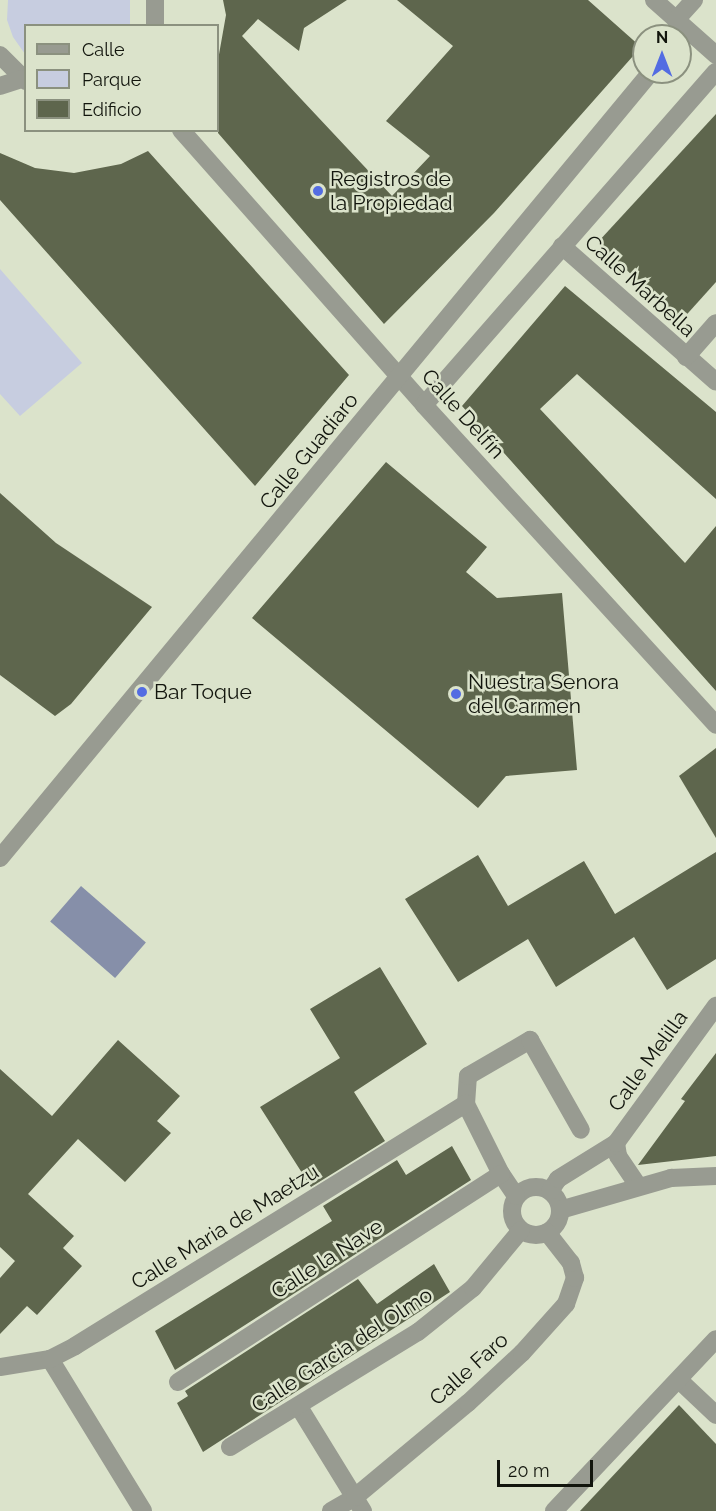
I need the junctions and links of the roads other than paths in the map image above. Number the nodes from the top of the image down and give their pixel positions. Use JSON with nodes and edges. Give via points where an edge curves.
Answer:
{"nodes":[{"id":1,"x":155,"y":0,"type":"edge"},
{"id":2,"x":654,"y":0,"type":"edge"},
{"id":3,"x":693,"y":0,"type":"edge"},
{"id":4,"x":155,"y":24,"type":"edge"},
{"id":5,"x":676,"y":24,"type":"edge"},
{"id":6,"x":683,"y":24,"type":"edge"},
{"id":7,"x":692,"y":37,"type":"edge"},
{"id":8,"x":0,"y":55,"type":"edge"},
{"id":9,"x":716,"y":55,"type":"edge"},
{"id":10,"x":716,"y":72,"type":"edge"},
{"id":11,"x":23,"y":80,"type":"edge"},
{"id":12,"x":641,"y":84,"type":"edge"},
{"id":13,"x":0,"y":86,"type":"edge"},
{"id":14,"x":183,"y":132,"type":"edge"},
{"id":15,"x":562,"y":246,"type":"junction"},
{"id":16,"x":716,"y":323,"type":"edge"},
{"id":17,"x":687,"y":357,"type":"junction"},
{"id":18,"x":399,"y":377,"type":"junction"},
{"id":19,"x":716,"y":382,"type":"edge"},
{"id":20,"x":424,"y":405,"type":"junction"},
{"id":21,"x":716,"y":724,"type":"edge"},
{"id":22,"x":0,"y":858,"type":"edge"},
{"id":23,"x":716,"y":1006,"type":"edge"},
{"id":24,"x":466,"y":1104,"type":"junction"},
{"id":25,"x":581,"y":1130,"type":"dead end"},
{"id":26,"x":616,"y":1143,"type":"junction"},
{"id":27,"x":501,"y":1174,"type":"junction"},
{"id":28,"x":716,"y":1176,"type":"edge"},
{"id":29,"x":638,"y":1186,"type":"junction"},
{"id":30,"x":550,"y":1191,"type":"junction"},
{"id":31,"x":516,"y":1196,"type":"junction"},
{"id":32,"x":560,"y":1210,"type":"junction"},
{"id":33,"x":520,"y":1230,"type":"junction"},
{"id":34,"x":547,"y":1233,"type":"junction"},
{"id":35,"x":716,"y":1339,"type":"edge"},
{"id":36,"x":50,"y":1359,"type":"junction"},
{"id":37,"x":0,"y":1367,"type":"edge"},
{"id":38,"x":679,"y":1380,"type":"junction"},
{"id":39,"x":178,"y":1382,"type":"dead end"},
{"id":40,"x":298,"y":1407,"type":"junction"},
{"id":41,"x":716,"y":1415,"type":"edge"},
{"id":42,"x":230,"y":1447,"type":"dead end"},
{"id":43,"x":359,"y":1504,"type":"edge"},
{"id":44,"x":143,"y":1511,"type":"edge"},
{"id":45,"x":331,"y":1511,"type":"edge"},
{"id":46,"x":554,"y":1511,"type":"edge"}],
"edges":[{"from":1,"to":4,"type":"street"},
{"from":2,"to":5,"type":"street"},
{"from":3,"to":6,"type":"street"},
{"from":7,"to":9,"type":"street"},
{"from":8,"to":11,"type":"street"},
{"from":10,"to":15,"type":"street"},
{"from":11,"to":13,"type":"street"},
{"from":12,"to":18,"type":"street","name":"Calle Guadiaro"},
{"from":14,"to":18,"type":"street","name":"Calle Delfín"},
{"from":15,"to":17,"type":"street","name":"Calle Marbella"},
{"from":15,"to":20,"type":"street"},
{"from":16,"to":17,"type":"street"},
{"from":17,"to":19,"type":"street","name":"Calle Marbella"},
{"from":18,"to":20,"type":"street","name":"Calle Delfín"},
{"from":18,"to":22,"type":"street","name":"Calle Guadiaro"},
{"from":20,"to":21,"type":"street","name":"Calle Delfín"},
{"from":23,"to":26,"type":"street","name":"Calle Melilla"},
{"from":24,"to":25,"type":"street","via":[[468,1076],[530,1041]]},
{"from":24,"to":27,"type":"street"},
{"from":24,"to":36,"type":"street","name":"Calle Maria de Maetzu"},
{"from":26,"to":29,"type":"street","name":"Calle Melilla","via":[[618,1156]]},
{"from":26,"to":30,"type":"street","name":"Calle Melilla","via":[[558,1179]]},
{"from":27,"to":31,"type":"street"},
{"from":27,"to":39,"type":"street","name":"Calle la Nave"},
{"from":28,"to":29,"type":"street","via":[[670,1178]]},
{"from":29,"to":32,"type":"street"},
{"from":30,"to":31,"type":"street","via":[[528,1187]]},
{"from":30,"to":32,"type":"street"},
{"from":31,"to":33,"type":"street","via":[[512,1218]]},
{"from":32,"to":34,"type":"street","via":[[557,1223]]},
{"from":33,"to":34,"type":"street","via":[[533,1235]]},
{"from":33,"to":40,"type":"street","name":"Calle Garcia del Olmo","via":[[473,1288],[417,1332]]},
{"from":34,"to":43,"type":"street","name":"Calle Faro","via":[[571,1263],[575,1278],[566,1304],[522,1353]]},
{"from":35,"to":38,"type":"street"},
{"from":36,"to":37,"type":"street","name":"Calle Maria de Maetzu"},
{"from":36,"to":44,"type":"street"},
{"from":38,"to":41,"type":"street"},
{"from":38,"to":46,"type":"street"},
{"from":40,"to":42,"type":"street","name":"Calle Garcia del Olmo"},
{"from":40,"to":43,"type":"street"},
{"from":43,"to":45,"type":"street","name":"Calle Faro"}]}
